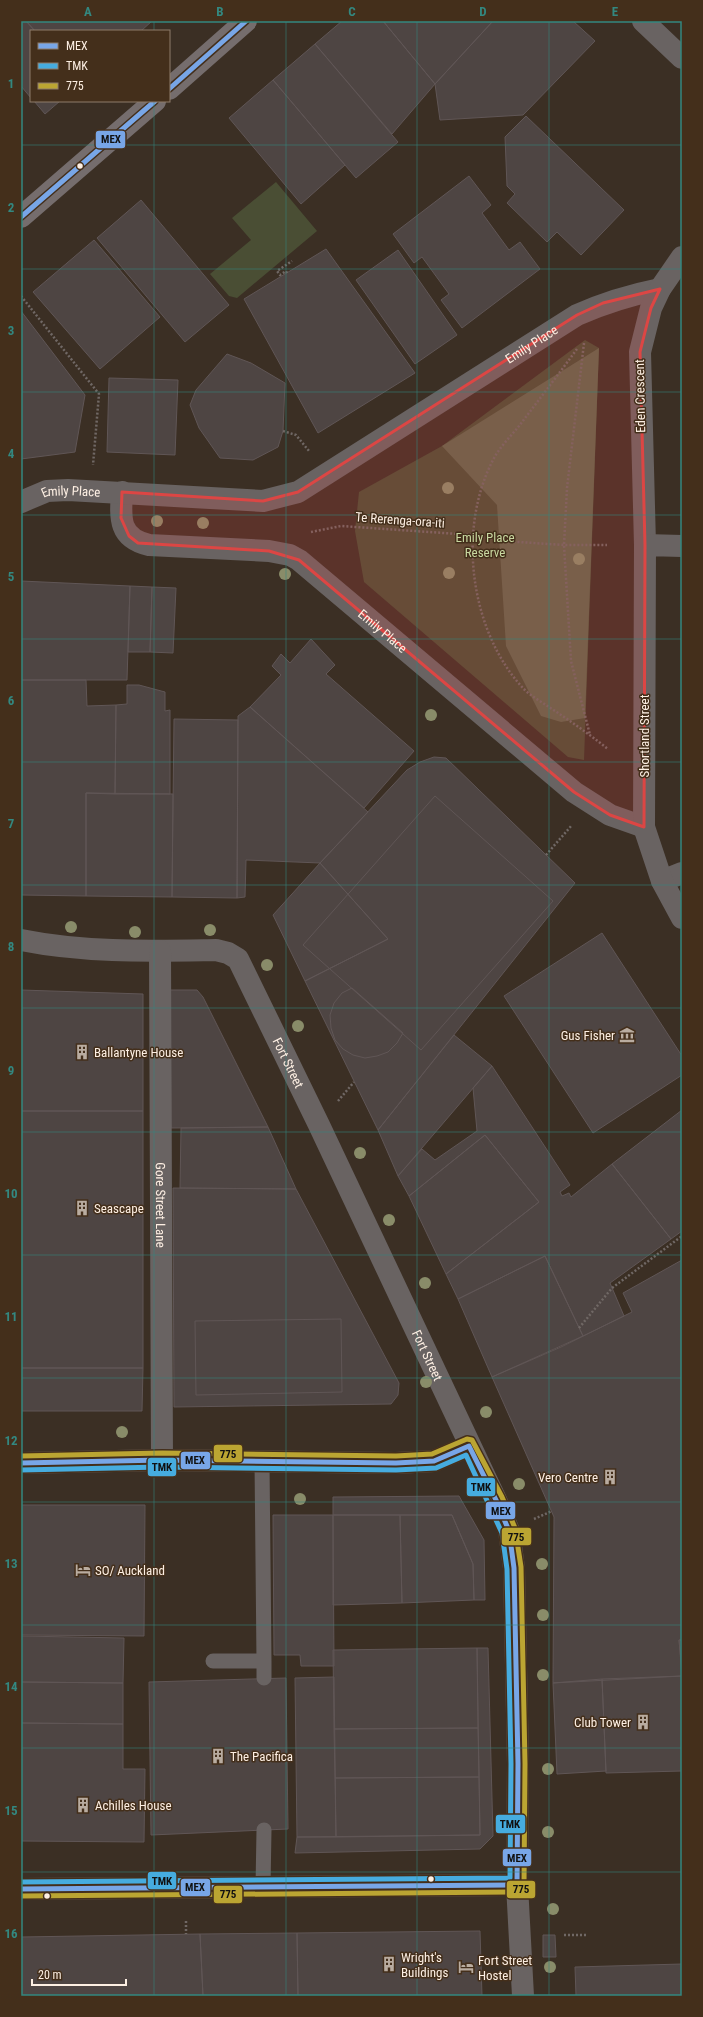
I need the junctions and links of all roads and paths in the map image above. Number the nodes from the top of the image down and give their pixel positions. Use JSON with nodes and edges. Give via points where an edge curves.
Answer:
{"nodes":[{"id":1,"x":246,"y":21,"type":"edge"},
{"id":2,"x":643,"y":21,"type":"edge"},
{"id":3,"x":682,"y":58,"type":"edge"},
{"id":4,"x":170,"y":88,"type":"edge"},
{"id":5,"x":154,"y":102,"type":"edge"},
{"id":6,"x":21,"y":217,"type":"edge"},
{"id":7,"x":682,"y":257,"type":"edge"},
{"id":8,"x":292,"y":261,"type":"dead end"},
{"id":9,"x":287,"y":273,"type":"dead end"},
{"id":10,"x":660,"y":289,"type":"junction"},
{"id":11,"x":21,"y":296,"type":"edge"},
{"id":12,"x":283,"y":431,"type":"dead end"},
{"id":13,"x":309,"y":451,"type":"dead end"},
{"id":14,"x":93,"y":469,"type":"dead end"},
{"id":15,"x":122,"y":492,"type":"junction"},
{"id":16,"x":21,"y":502,"type":"edge"},
{"id":17,"x":311,"y":532,"type":"dead end"},
{"id":18,"x":473,"y":535,"type":"junction"},
{"id":19,"x":564,"y":545,"type":"junction"},
{"id":20,"x":607,"y":545,"type":"dead end"},
{"id":21,"x":645,"y":545,"type":"junction"},
{"id":22,"x":682,"y":546,"type":"edge"},
{"id":23,"x":590,"y":735,"type":"junction"},
{"id":24,"x":608,"y":749,"type":"dead end"},
{"id":25,"x":572,"y":825,"type":"dead end"},
{"id":26,"x":644,"y":826,"type":"junction"},
{"id":27,"x":546,"y":855,"type":"dead end"},
{"id":28,"x":682,"y":873,"type":"edge"},
{"id":29,"x":662,"y":881,"type":"junction"},
{"id":30,"x":682,"y":918,"type":"edge"},
{"id":31,"x":21,"y":940,"type":"edge"},
{"id":32,"x":160,"y":951,"type":"junction"},
{"id":33,"x":682,"y":1236,"type":"edge"},
{"id":34,"x":579,"y":1328,"type":"dead end"},
{"id":35,"x":470,"y":1446,"type":"junction"},
{"id":36,"x":162,"y":1460,"type":"junction"},
{"id":37,"x":262,"y":1461,"type":"junction"},
{"id":38,"x":21,"y":1463,"type":"edge"},
{"id":39,"x":213,"y":1661,"type":"dead end"},
{"id":40,"x":264,"y":1661,"type":"junction"},
{"id":41,"x":264,"y":1678,"type":"dead end"},
{"id":42,"x":264,"y":1830,"type":"dead end"},
{"id":43,"x":517,"y":1885,"type":"junction"},
{"id":44,"x":263,"y":1887,"type":"junction"},
{"id":45,"x":21,"y":1889,"type":"edge"},
{"id":46,"x":186,"y":1921,"type":"dead end"},
{"id":47,"x":186,"y":1934,"type":"dead end"},
{"id":48,"x":564,"y":1935,"type":"dead end"},
{"id":49,"x":588,"y":1935,"type":"dead end"},
{"id":50,"x":523,"y":1996,"type":"edge"}],
"edges":[{"from":1,"to":4,"type":"main road"},
{"from":2,"to":3,"type":"street"},
{"from":5,"to":6,"type":"main road"},
{"from":7,"to":10,"type":"street","name":"Eden Crescent"},
{"from":8,"to":9,"type":"path","via":[[277,271],[280,275],[286,271]]},
{"from":10,"to":15,"type":"street","name":"Emily Place","via":[[603,303],[577,315],[298,492],[263,501]]},
{"from":10,"to":21,"type":"street","name":"Eden Crescent","via":[[651,308],[640,352]]},
{"from":11,"to":14,"type":"path","via":[[99,394]]},
{"from":12,"to":13,"type":"path","via":[[296,435]]},
{"from":15,"to":16,"type":"street","name":"Emily Place","via":[[68,490],[48,492]]},
{"from":15,"to":26,"type":"street","name":"Emily Place","via":[[121,518],[129,536],[138,542],[149,545],[269,551],[290,555],[299,560],[574,792],[610,815]]},
{"from":17,"to":18,"type":"path","name":"Te Rerenga-ora-iti","via":[[342,526]]},
{"from":18,"to":19,"type":"path","name":"Te Rerenga-ora-iti","via":[[503,541]]},
{"from":18,"to":19,"type":"path","via":[[481,491],[494,460],[585,340],[567,488]]},
{"from":18,"to":23,"type":"path","via":[[476,591],[495,650],[523,689]]},
{"from":19,"to":20,"type":"path","name":"Te Rerenga-ora-iti"},
{"from":19,"to":23,"type":"path","via":[[571,661]]},
{"from":21,"to":22,"type":"street"},
{"from":21,"to":26,"type":"street","name":"Shortland Street"},
{"from":23,"to":24,"type":"path"},
{"from":25,"to":27,"type":"path"},
{"from":26,"to":29,"type":"street","name":"Shortland Street"},
{"from":28,"to":29,"type":"street"},
{"from":29,"to":30,"type":"street","name":"Shortland Street"},
{"from":31,"to":32,"type":"street","name":"Fort Street","via":[[51,946]]},
{"from":32,"to":35,"type":"street","name":"Fort Street","via":[[216,950],[238,959]]},
{"from":32,"to":36,"type":"street","name":"Gore Street Lane"},
{"from":33,"to":34,"type":"path","via":[[612,1288]]},
{"from":35,"to":37,"type":"street","via":[[428,1462]]},
{"from":35,"to":43,"type":"street","name":"Fort Street","via":[[509,1532],[514,1568],[518,1764]]},
{"from":36,"to":37,"type":"street"},
{"from":36,"to":38,"type":"street"},
{"from":37,"to":40,"type":"lane"},
{"from":39,"to":40,"type":"lane"},
{"from":40,"to":41,"type":"lane"},
{"from":42,"to":44,"type":"lane"},
{"from":43,"to":44,"type":"street"},
{"from":43,"to":50,"type":"street","name":"Fort Street"},
{"from":44,"to":45,"type":"street"},
{"from":46,"to":47,"type":"path"},
{"from":48,"to":49,"type":"path"}]}
